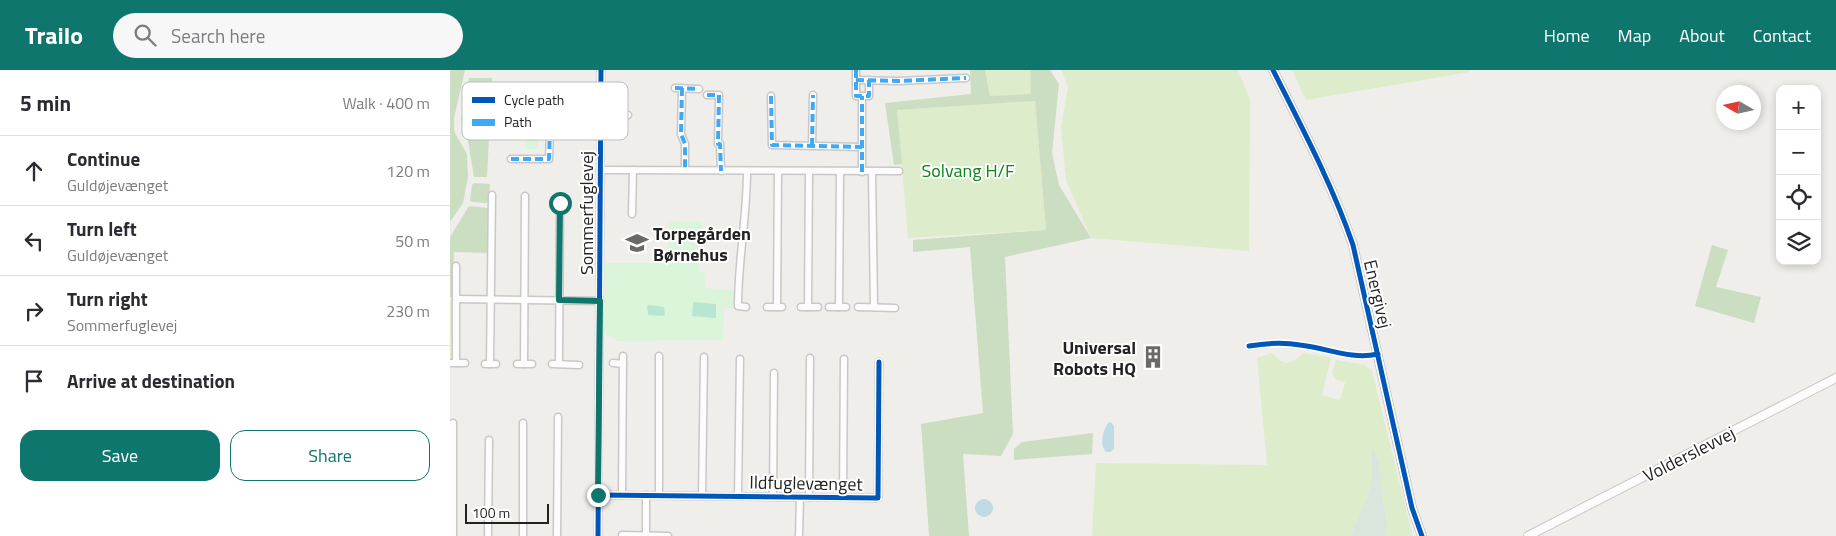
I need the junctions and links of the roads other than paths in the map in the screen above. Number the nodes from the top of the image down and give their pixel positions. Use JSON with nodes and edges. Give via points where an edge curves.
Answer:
{"nodes":[{"id":1,"x":856,"y":70,"type":"edge"},
{"id":2,"x":904,"y":70,"type":"edge"},
{"id":3,"x":951,"y":70,"type":"edge"},
{"id":4,"x":1273,"y":70,"type":"edge"},
{"id":5,"x":951,"y":78,"type":"junction"},
{"id":6,"x":966,"y":78,"type":"dead end"},
{"id":7,"x":904,"y":79,"type":"junction"},
{"id":8,"x":856,"y":80,"type":"junction"},
{"id":9,"x":869,"y":80,"type":"junction"},
{"id":10,"x":699,"y":89,"type":"dead end"},
{"id":11,"x":707,"y":95,"type":"dead end"},
{"id":12,"x":813,"y":95,"type":"dead end"},
{"id":13,"x":771,"y":96,"type":"dead end"},
{"id":14,"x":862,"y":96,"type":"junction"},
{"id":15,"x":550,"y":140,"type":"edge"},
{"id":16,"x":600,"y":140,"type":"edge"},
{"id":17,"x":812,"y":146,"type":"junction"},
{"id":18,"x":862,"y":147,"type":"junction"},
{"id":19,"x":511,"y":159,"type":"dead end"},
{"id":20,"x":600,"y":170,"type":"junction"},
{"id":21,"x":633,"y":170,"type":"junction"},
{"id":22,"x":684,"y":170,"type":"junction"},
{"id":23,"x":721,"y":170,"type":"junction"},
{"id":24,"x":747,"y":171,"type":"junction"},
{"id":25,"x":778,"y":171,"type":"junction"},
{"id":26,"x":809,"y":171,"type":"junction"},
{"id":27,"x":899,"y":171,"type":"dead end"},
{"id":28,"x":840,"y":172,"type":"junction"},
{"id":29,"x":862,"y":172,"type":"junction"},
{"id":30,"x":872,"y":172,"type":"junction"},
{"id":31,"x":492,"y":195,"type":"dead end"},
{"id":32,"x":525,"y":196,"type":"dead end"},
{"id":33,"x":560,"y":197,"type":"dead end"},
{"id":34,"x":624,"y":198,"type":"dead end"},
{"id":35,"x":632,"y":198,"type":"junction"},
{"id":36,"x":632,"y":214,"type":"dead end"},
{"id":37,"x":456,"y":266,"type":"dead end"},
{"id":38,"x":456,"y":299,"type":"junction"},
{"id":39,"x":491,"y":300,"type":"junction"},
{"id":40,"x":525,"y":300,"type":"junction"},
{"id":41,"x":559,"y":300,"type":"junction"},
{"id":42,"x":600,"y":301,"type":"junction"},
{"id":43,"x":746,"y":306,"type":"dead end"},
{"id":44,"x":767,"y":307,"type":"dead end"},
{"id":45,"x":818,"y":307,"type":"dead end"},
{"id":46,"x":829,"y":307,"type":"dead end"},
{"id":47,"x":858,"y":307,"type":"dead end"},
{"id":48,"x":874,"y":307,"type":"junction"},
{"id":49,"x":896,"y":308,"type":"dead end"},
{"id":50,"x":623,"y":356,"type":"dead end"},
{"id":51,"x":659,"y":356,"type":"dead end"},
{"id":52,"x":704,"y":357,"type":"dead end"},
{"id":53,"x":810,"y":358,"type":"dead end"},
{"id":54,"x":844,"y":359,"type":"dead end"},
{"id":55,"x":740,"y":360,"type":"dead end"},
{"id":56,"x":879,"y":362,"type":"dead end"},
{"id":57,"x":453,"y":363,"type":"edge"},
{"id":58,"x":613,"y":363,"type":"dead end"},
{"id":59,"x":465,"y":364,"type":"dead end"},
{"id":60,"x":490,"y":364,"type":"dead end"},
{"id":61,"x":524,"y":364,"type":"dead end"},
{"id":62,"x":579,"y":364,"type":"dead end"},
{"id":63,"x":623,"y":364,"type":"junction"},
{"id":64,"x":651,"y":364,"type":"dead end"},
{"id":65,"x":659,"y":364,"type":"junction"},
{"id":66,"x":774,"y":373,"type":"dead end"},
{"id":67,"x":1836,"y":378,"type":"edge"},
{"id":68,"x":558,"y":417,"type":"dead end"},
{"id":69,"x":453,"y":423,"type":"dead end"},
{"id":70,"x":523,"y":424,"type":"dead end"},
{"id":71,"x":488,"y":440,"type":"dead end"},
{"id":72,"x":598,"y":495,"type":"junction"},
{"id":73,"x":622,"y":495,"type":"junction"},
{"id":74,"x":646,"y":495,"type":"junction"},
{"id":75,"x":659,"y":495,"type":"junction"},
{"id":76,"x":702,"y":496,"type":"junction"},
{"id":77,"x":738,"y":496,"type":"junction"},
{"id":78,"x":773,"y":496,"type":"junction"},
{"id":79,"x":800,"y":497,"type":"junction"},
{"id":80,"x":809,"y":497,"type":"junction"},
{"id":81,"x":843,"y":497,"type":"junction"},
{"id":82,"x":1541,"y":531,"type":"junction"},
{"id":83,"x":622,"y":535,"type":"edge"},
{"id":84,"x":453,"y":536,"type":"edge"},
{"id":85,"x":488,"y":536,"type":"edge"},
{"id":86,"x":523,"y":536,"type":"edge"},
{"id":87,"x":557,"y":536,"type":"edge"},
{"id":88,"x":598,"y":536,"type":"edge"},
{"id":89,"x":646,"y":536,"type":"edge"},
{"id":90,"x":668,"y":536,"type":"edge"},
{"id":91,"x":799,"y":536,"type":"edge"},
{"id":92,"x":1422,"y":536,"type":"edge"},
{"id":93,"x":1528,"y":536,"type":"edge"},
{"id":94,"x":1534,"y":536,"type":"edge"}],
"edges":[{"from":1,"to":8,"type":"street"},
{"from":2,"to":7,"type":"street"},
{"from":3,"to":5,"type":"street"},
{"from":4,"to":92,"type":"street","name":"Energivej","via":[[1326,177],[1353,245],[1412,508]]},
{"from":5,"to":6,"type":"street"},
{"from":5,"to":7,"type":"street"},
{"from":7,"to":9,"type":"street"},
{"from":8,"to":9,"type":"street"},
{"from":8,"to":14,"type":"street","via":[[856,96]]},
{"from":9,"to":14,"type":"street","via":[[869,96]]},
{"from":10,"to":22,"type":"street","via":[[678,88],[681,134],[685,144]]},
{"from":11,"to":23,"type":"street","via":[[719,95]]},
{"from":12,"to":17,"type":"street"},
{"from":13,"to":17,"type":"street","via":[[772,145]]},
{"from":14,"to":18,"type":"street"},
{"from":15,"to":19,"type":"street","via":[[549,159]]},
{"from":16,"to":20,"type":"street","name":"Sommerfuglevej"},
{"from":17,"to":18,"type":"street"},
{"from":18,"to":29,"type":"street"},
{"from":20,"to":21,"type":"street"},
{"from":20,"to":42,"type":"street","name":"Sommerfuglevej"},
{"from":21,"to":22,"type":"street"},
{"from":21,"to":35,"type":"street"},
{"from":22,"to":23,"type":"street"},
{"from":23,"to":24,"type":"street"},
{"from":24,"to":25,"type":"street"},
{"from":24,"to":43,"type":"street","via":[[738,279],[738,306]]},
{"from":25,"to":26,"type":"street"},
{"from":25,"to":44,"type":"street","via":[[780,307]]},
{"from":26,"to":28,"type":"street"},
{"from":26,"to":45,"type":"street","via":[[805,307]]},
{"from":27,"to":30,"type":"street"},
{"from":28,"to":29,"type":"street"},
{"from":28,"to":46,"type":"street","via":[[843,307]]},
{"from":29,"to":30,"type":"street"},
{"from":30,"to":48,"type":"street"},
{"from":31,"to":39,"type":"street"},
{"from":32,"to":40,"type":"street"},
{"from":33,"to":41,"type":"street"},
{"from":34,"to":35,"type":"street"},
{"from":35,"to":36,"type":"street"},
{"from":37,"to":38,"type":"street"},
{"from":38,"to":39,"type":"street"},
{"from":38,"to":57,"type":"street"},
{"from":39,"to":40,"type":"street"},
{"from":39,"to":60,"type":"street"},
{"from":40,"to":41,"type":"street"},
{"from":40,"to":61,"type":"street"},
{"from":41,"to":42,"type":"street"},
{"from":41,"to":62,"type":"street","via":[[556,364]]},
{"from":42,"to":72,"type":"street","name":"Sommerfuglevej"},
{"from":47,"to":48,"type":"street"},
{"from":48,"to":49,"type":"street"},
{"from":50,"to":63,"type":"street"},
{"from":51,"to":65,"type":"street"},
{"from":52,"to":76,"type":"street"},
{"from":53,"to":80,"type":"street","name":"Ildfuglevænget"},
{"from":54,"to":81,"type":"street","name":"Ildfuglevænget"},
{"from":55,"to":77,"type":"street","name":"Ildfuglevænget"},
{"from":56,"to":81,"type":"street","name":"Ildfuglevænget","via":[[878,498]]},
{"from":57,"to":59,"type":"street"},
{"from":58,"to":63,"type":"street"},
{"from":63,"to":73,"type":"street"},
{"from":64,"to":65,"type":"street"},
{"from":65,"to":75,"type":"street"},
{"from":66,"to":78,"type":"street","name":"Ildfuglevænget"},
{"from":67,"to":82,"type":"street","name":"Volderslevvej"},
{"from":68,"to":87,"type":"street"},
{"from":69,"to":84,"type":"street"},
{"from":70,"to":86,"type":"street"},
{"from":71,"to":85,"type":"street"},
{"from":72,"to":73,"type":"street","name":"Ildfuglevænget"},
{"from":72,"to":88,"type":"street","name":"Sommerfuglevej"},
{"from":73,"to":74,"type":"street","name":"Ildfuglevænget"},
{"from":74,"to":75,"type":"street","name":"Ildfuglevænget"},
{"from":74,"to":89,"type":"street"},
{"from":75,"to":76,"type":"street","name":"Ildfuglevænget"},
{"from":76,"to":77,"type":"street","name":"Ildfuglevænget"},
{"from":77,"to":78,"type":"street","name":"Ildfuglevænget"},
{"from":78,"to":79,"type":"street","name":"Ildfuglevænget"},
{"from":79,"to":80,"type":"street","name":"Ildfuglevænget"},
{"from":79,"to":91,"type":"street","name":"Ildfuglevænget"},
{"from":80,"to":81,"type":"street","name":"Ildfuglevænget"},
{"from":82,"to":93,"type":"street","name":"Volderslevvej"},
{"from":82,"to":94,"type":"street","name":"Volderslevvej"},
{"from":83,"to":89,"type":"street"},
{"from":89,"to":90,"type":"street"}]}
